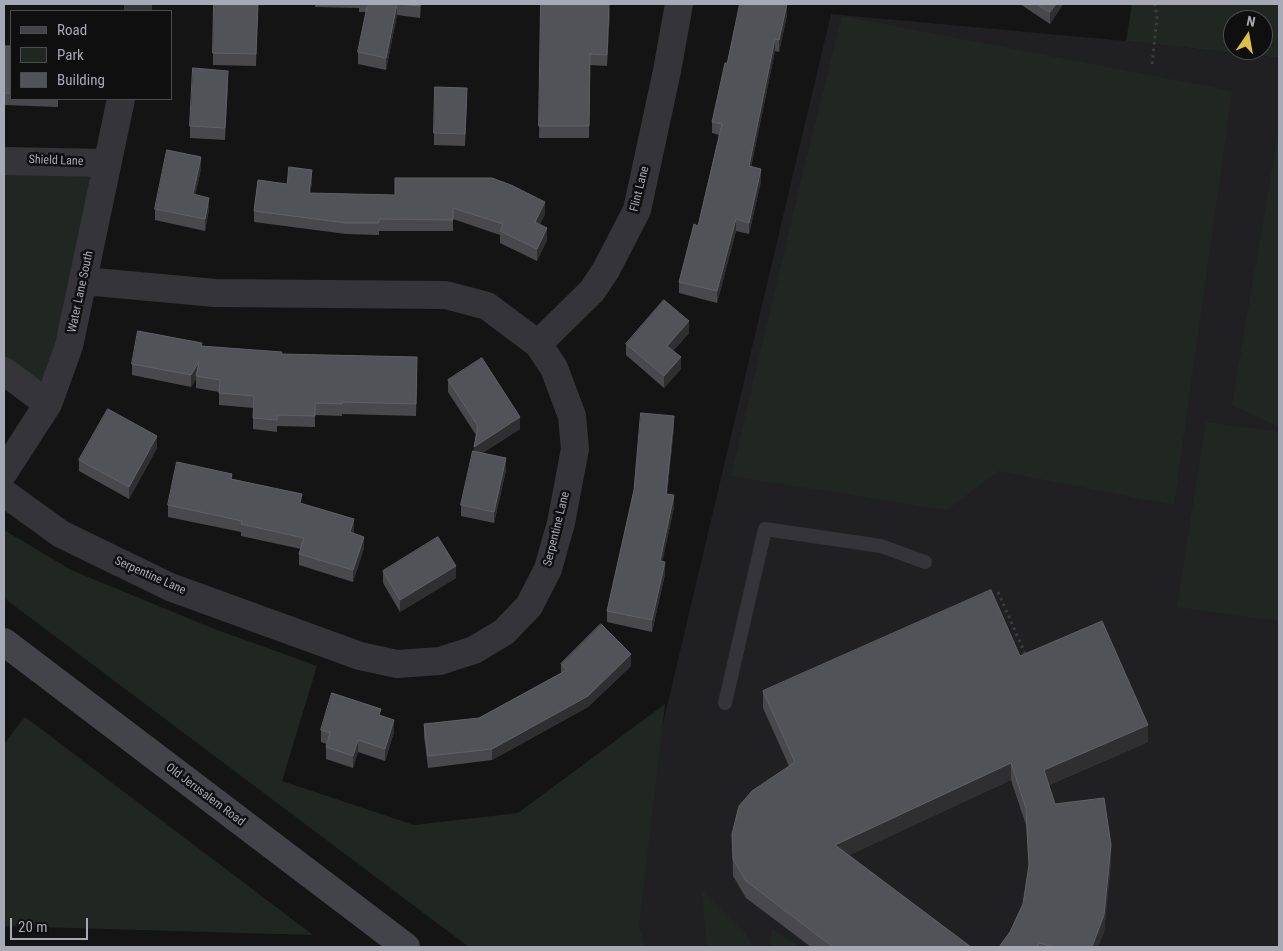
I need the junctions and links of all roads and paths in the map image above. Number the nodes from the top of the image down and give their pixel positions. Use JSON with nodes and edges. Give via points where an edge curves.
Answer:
{"nodes":[{"id":1,"x":679,"y":4,"type":"edge"},
{"id":2,"x":1155,"y":4,"type":"edge"},
{"id":3,"x":1152,"y":64,"type":"dead end"},
{"id":4,"x":121,"y":100,"type":"edge"},
{"id":5,"x":4,"y":161,"type":"edge"},
{"id":6,"x":107,"y":163,"type":"junction"},
{"id":7,"x":84,"y":281,"type":"junction"},
{"id":8,"x":538,"y":344,"type":"junction"},
{"id":9,"x":4,"y":371,"type":"edge"},
{"id":10,"x":48,"y":404,"type":"junction"},
{"id":11,"x":4,"y":472,"type":"edge"},
{"id":12,"x":4,"y":493,"type":"edge"},
{"id":13,"x":925,"y":562,"type":"dead end"},
{"id":14,"x":998,"y":592,"type":"dead end"},
{"id":15,"x":4,"y":642,"type":"edge"},
{"id":16,"x":1036,"y":655,"type":"edge"},
{"id":17,"x":725,"y":703,"type":"dead end"},
{"id":18,"x":406,"y":947,"type":"edge"}],
"edges":[{"from":1,"to":8,"type":"street","name":"Flint Lane","via":[[637,210],[592,291]]},
{"from":2,"to":3,"type":"path","via":[[1157,18]]},
{"from":4,"to":6,"type":"street","name":"Water Lane South"},
{"from":5,"to":6,"type":"street","name":"Shield Lane"},
{"from":6,"to":7,"type":"street","name":"Water Lane South"},
{"from":7,"to":8,"type":"street","name":"Serpentine Lane","via":[[215,293],[446,296],[487,306]]},
{"from":7,"to":10,"type":"street","name":"Water Lane South","via":[[69,346]]},
{"from":8,"to":12,"type":"street","name":"Serpentine Lane","via":[[554,368],[572,416],[575,449],[561,523],[548,569],[530,606],[504,632],[474,650],[440,661],[398,664],[360,656],[170,587],[61,534]]},
{"from":9,"to":10,"type":"street"},
{"from":10,"to":11,"type":"street","name":"Water Lane South"},
{"from":13,"to":17,"type":"lane","via":[[881,546],[765,529]]},
{"from":14,"to":16,"type":"path","via":[[1027,659]]},
{"from":15,"to":18,"type":"main road","name":"Old Jerusalem Road"}]}
